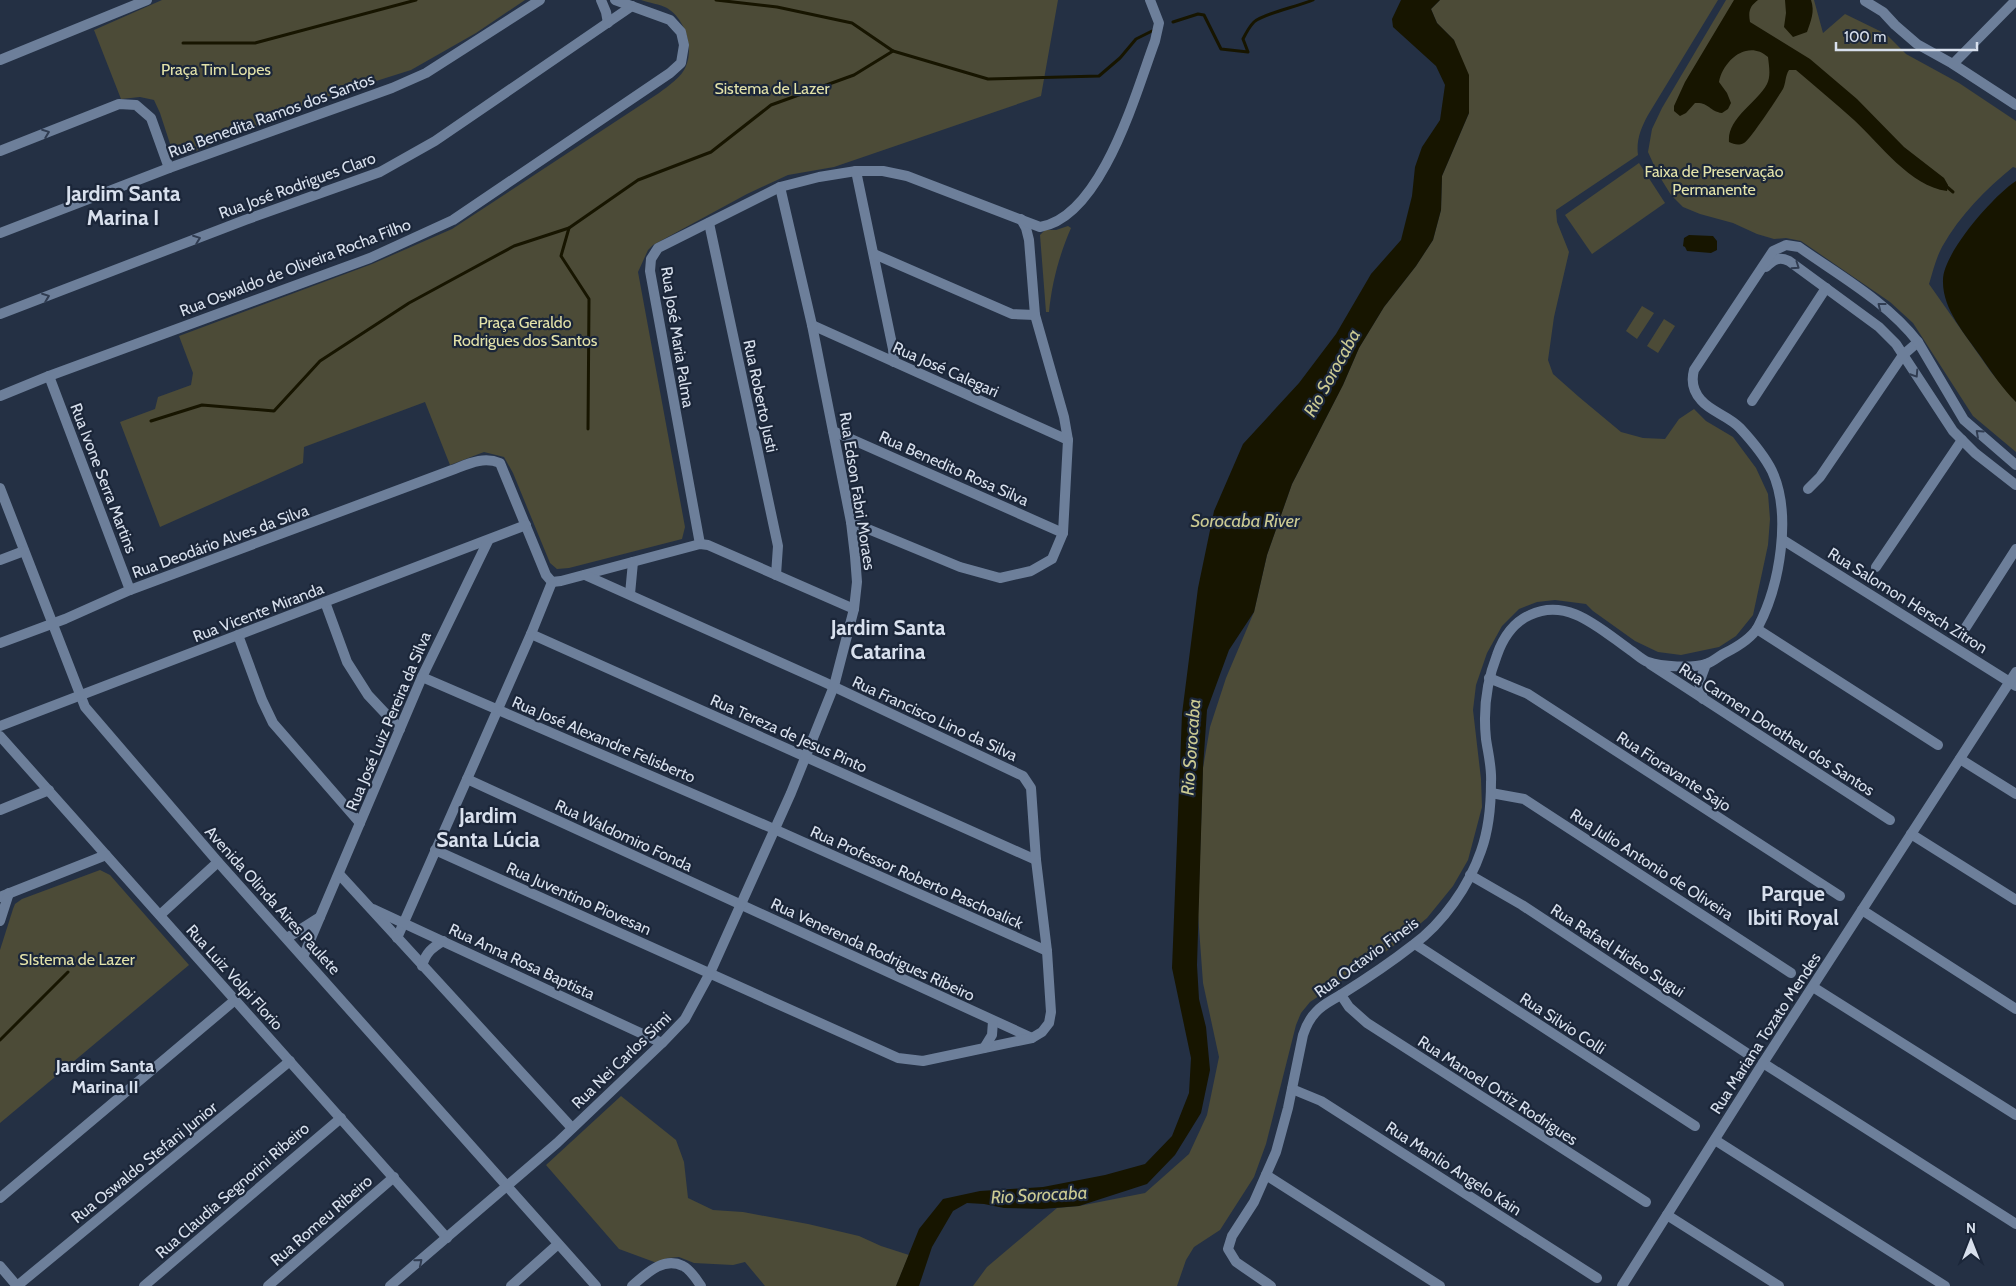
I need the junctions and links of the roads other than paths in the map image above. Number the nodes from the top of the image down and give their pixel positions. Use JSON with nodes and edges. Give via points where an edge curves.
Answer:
{"nodes":[{"id":1,"x":147,"y":0,"type":"edge"},
{"id":2,"x":540,"y":0,"type":"edge"},
{"id":3,"x":601,"y":0,"type":"edge"},
{"id":4,"x":615,"y":0,"type":"edge"},
{"id":5,"x":1150,"y":0,"type":"edge"},
{"id":6,"x":1865,"y":0,"type":"edge"},
{"id":7,"x":2016,"y":0,"type":"edge"},
{"id":8,"x":632,"y":6,"type":"junction"},
{"id":9,"x":608,"y":23,"type":"junction"},
{"id":10,"x":0,"y":60,"type":"edge"},
{"id":11,"x":1953,"y":64,"type":"junction"},
{"id":12,"x":2016,"y":106,"type":"edge"},
{"id":13,"x":0,"y":151,"type":"edge"},
{"id":14,"x":169,"y":168,"type":"junction"},
{"id":15,"x":856,"y":171,"type":"junction"},
{"id":16,"x":780,"y":187,"type":"junction"},
{"id":17,"x":1020,"y":218,"type":"junction"},
{"id":18,"x":709,"y":223,"type":"junction"},
{"id":19,"x":0,"y":233,"type":"edge"},
{"id":20,"x":874,"y":254,"type":"junction"},
{"id":21,"x":1756,"y":277,"type":"junction"},
{"id":22,"x":1826,"y":288,"type":"junction"},
{"id":23,"x":0,"y":314,"type":"edge"},
{"id":24,"x":1035,"y":314,"type":"junction"},
{"id":25,"x":812,"y":325,"type":"junction"},
{"id":26,"x":1918,"y":342,"type":"junction"},
{"id":27,"x":1903,"y":355,"type":"junction"},
{"id":28,"x":894,"y":362,"type":"junction"},
{"id":29,"x":49,"y":376,"type":"junction"},
{"id":30,"x":0,"y":396,"type":"edge"},
{"id":31,"x":1752,"y":401,"type":"dead end"},
{"id":32,"x":833,"y":430,"type":"junction"},
{"id":33,"x":1068,"y":440,"type":"junction"},
{"id":34,"x":1962,"y":440,"type":"junction"},
{"id":35,"x":2016,"y":464,"type":"edge"},
{"id":36,"x":2016,"y":485,"type":"edge"},
{"id":37,"x":0,"y":488,"type":"edge"},
{"id":38,"x":1808,"y":489,"type":"dead end"},
{"id":39,"x":851,"y":522,"type":"junction"},
{"id":40,"x":526,"y":525,"type":"junction"},
{"id":41,"x":1063,"y":533,"type":"junction"},
{"id":42,"x":1783,"y":540,"type":"junction"},
{"id":43,"x":488,"y":541,"type":"junction"},
{"id":44,"x":700,"y":544,"type":"junction"},
{"id":45,"x":2016,"y":550,"type":"edge"},
{"id":46,"x":24,"y":551,"type":"junction"},
{"id":47,"x":0,"y":560,"type":"edge"},
{"id":48,"x":633,"y":562,"type":"junction"},
{"id":49,"x":1876,"y":567,"type":"dead end"},
{"id":50,"x":585,"y":574,"type":"junction"},
{"id":51,"x":776,"y":576,"type":"junction"},
{"id":52,"x":552,"y":582,"type":"junction"},
{"id":53,"x":130,"y":590,"type":"junction"},
{"id":54,"x":630,"y":594,"type":"junction"},
{"id":55,"x":326,"y":602,"type":"junction"},
{"id":56,"x":854,"y":609,"type":"junction"},
{"id":57,"x":1546,"y":610,"type":"joint"},
{"id":58,"x":53,"y":624,"type":"junction"},
{"id":59,"x":1966,"y":627,"type":"dead end"},
{"id":60,"x":1757,"y":629,"type":"junction"},
{"id":61,"x":531,"y":634,"type":"junction"},
{"id":62,"x":238,"y":635,"type":"junction"},
{"id":63,"x":0,"y":643,"type":"edge"},
{"id":64,"x":1647,"y":662,"type":"junction"},
{"id":65,"x":1706,"y":664,"type":"junction"},
{"id":66,"x":2016,"y":672,"type":"edge"},
{"id":67,"x":422,"y":677,"type":"junction"},
{"id":68,"x":1489,"y":678,"type":"junction"},
{"id":69,"x":2013,"y":684,"type":"edge"},
{"id":70,"x":834,"y":686,"type":"junction"},
{"id":71,"x":80,"y":695,"type":"junction"},
{"id":72,"x":1702,"y":699,"type":"junction"},
{"id":73,"x":498,"y":710,"type":"junction"},
{"id":74,"x":0,"y":726,"type":"edge"},
{"id":75,"x":400,"y":729,"type":"junction"},
{"id":76,"x":0,"y":736,"type":"edge"},
{"id":77,"x":1938,"y":745,"type":"dead end"},
{"id":78,"x":807,"y":757,"type":"junction"},
{"id":79,"x":1960,"y":759,"type":"junction"},
{"id":80,"x":467,"y":779,"type":"junction"},
{"id":81,"x":49,"y":790,"type":"junction"},
{"id":82,"x":791,"y":793,"type":"joint"},
{"id":83,"x":1491,"y":793,"type":"junction"},
{"id":84,"x":2016,"y":794,"type":"edge"},
{"id":85,"x":0,"y":810,"type":"edge"},
{"id":86,"x":1890,"y":820,"type":"dead end"},
{"id":87,"x":360,"y":823,"type":"junction"},
{"id":88,"x":774,"y":829,"type":"junction"},
{"id":89,"x":1911,"y":834,"type":"junction"},
{"id":90,"x":435,"y":850,"type":"junction"},
{"id":91,"x":106,"y":855,"type":"junction"},
{"id":92,"x":1036,"y":860,"type":"junction"},
{"id":93,"x":218,"y":862,"type":"junction"},
{"id":94,"x":339,"y":874,"type":"junction"},
{"id":95,"x":1470,"y":875,"type":"junction"},
{"id":96,"x":4,"y":895,"type":"edge"},
{"id":97,"x":1840,"y":896,"type":"dead end"},
{"id":98,"x":2016,"y":900,"type":"edge"},
{"id":99,"x":741,"y":905,"type":"junction"},
{"id":100,"x":368,"y":907,"type":"junction"},
{"id":101,"x":1862,"y":910,"type":"junction"},
{"id":102,"x":160,"y":916,"type":"junction"},
{"id":103,"x":321,"y":917,"type":"junction"},
{"id":104,"x":0,"y":921,"type":"edge"},
{"id":105,"x":403,"y":922,"type":"junction"},
{"id":106,"x":287,"y":938,"type":"junction"},
{"id":107,"x":396,"y":938,"type":"junction"},
{"id":108,"x":443,"y":941,"type":"junction"},
{"id":109,"x":1415,"y":944,"type":"junction"},
{"id":110,"x":1047,"y":951,"type":"junction"},
{"id":111,"x":303,"y":956,"type":"junction"},
{"id":112,"x":422,"y":966,"type":"junction"},
{"id":113,"x":710,"y":973,"type":"junction"},
{"id":114,"x":1791,"y":973,"type":"dead end"},
{"id":115,"x":1813,"y":987,"type":"junction"},
{"id":116,"x":1341,"y":995,"type":"junction"},
{"id":117,"x":236,"y":1000,"type":"junction"},
{"id":118,"x":2016,"y":1009,"type":"edge"},
{"id":119,"x":993,"y":1021,"type":"junction"},
{"id":120,"x":1032,"y":1038,"type":"junction"},
{"id":121,"x":662,"y":1043,"type":"junction"},
{"id":122,"x":984,"y":1048,"type":"junction"},
{"id":123,"x":1748,"y":1054,"type":"dead end"},
{"id":124,"x":290,"y":1061,"type":"junction"},
{"id":125,"x":1763,"y":1063,"type":"junction"},
{"id":126,"x":1292,"y":1089,"type":"junction"},
{"id":127,"x":2016,"y":1115,"type":"edge"},
{"id":128,"x":340,"y":1118,"type":"junction"},
{"id":129,"x":1695,"y":1126,"type":"dead end"},
{"id":130,"x":572,"y":1128,"type":"junction"},
{"id":131,"x":1715,"y":1140,"type":"junction"},
{"id":132,"x":1266,"y":1175,"type":"junction"},
{"id":133,"x":394,"y":1177,"type":"junction"},
{"id":134,"x":507,"y":1187,"type":"junction"},
{"id":135,"x":0,"y":1198,"type":"edge"},
{"id":136,"x":1646,"y":1202,"type":"dead end"},
{"id":137,"x":1667,"y":1214,"type":"junction"},
{"id":138,"x":2016,"y":1224,"type":"edge"},
{"id":139,"x":448,"y":1238,"type":"junction"},
{"id":140,"x":557,"y":1245,"type":"junction"},
{"id":141,"x":0,"y":1266,"type":"edge"},
{"id":142,"x":1598,"y":1278,"type":"dead end"},
{"id":143,"x":17,"y":1286,"type":"edge"},
{"id":144,"x":144,"y":1286,"type":"edge"},
{"id":145,"x":268,"y":1286,"type":"edge"},
{"id":146,"x":390,"y":1286,"type":"edge"},
{"id":147,"x":511,"y":1286,"type":"edge"},
{"id":148,"x":596,"y":1286,"type":"edge"},
{"id":149,"x":632,"y":1286,"type":"edge"},
{"id":150,"x":702,"y":1286,"type":"edge"},
{"id":151,"x":1272,"y":1286,"type":"edge"},
{"id":152,"x":1440,"y":1286,"type":"edge"},
{"id":153,"x":1622,"y":1286,"type":"edge"},
{"id":154,"x":1779,"y":1286,"type":"edge"},
{"id":155,"x":1945,"y":1286,"type":"edge"}],
"edges":[{"from":1,"to":10,"type":"street"},
{"from":2,"to":14,"type":"street","name":"Rua Benedita Ramos dos Santos","via":[[426,72],[392,88]]},
{"from":3,"to":9,"type":"street"},
{"from":4,"to":8,"type":"street"},
{"from":5,"to":17,"type":"street","name":"Rua José Maria Palma","via":[[1159,23],[1155,41],[1112,156],[1084,198],[1060,221],[1040,227]]},
{"from":6,"to":11,"type":"street","via":[[1917,44]]},
{"from":7,"to":11,"type":"street"},
{"from":8,"to":9,"type":"street","name":"Rua José Rodrigues Claro"},
{"from":8,"to":29,"type":"street","name":"Rua Oswaldo de Oliveira Rocha Filho","via":[[670,20],[681,32],[684,45],[681,63],[453,220],[370,258]]},
{"from":23,"to":9,"type":"street","name":"Rua José Rodrigues Claro","one_way":true,"via":[[380,172],[435,141]]},
{"from":11,"to":12,"type":"street"},
{"from":13,"to":14,"type":"street","one_way":true,"via":[[119,104],[136,106],[151,118]]},
{"from":14,"to":19,"type":"street","name":"Rua Benedita Ramos dos Santos"},
{"from":15,"to":16,"type":"street","name":"Rua José Maria Palma"},
{"from":15,"to":17,"type":"street","name":"Rua José Maria Palma","via":[[883,171],[907,176]]},
{"from":15,"to":20,"type":"street"},
{"from":16,"to":18,"type":"street","name":"Rua José Maria Palma"},
{"from":16,"to":25,"type":"street","name":"Rua Edson Fabri Moraes"},
{"from":17,"to":24,"type":"street","via":[[1029,240]]},
{"from":18,"to":44,"type":"street","name":"Rua José Maria Palma","via":[[658,248],[651,259],[650,271]]},
{"from":18,"to":51,"type":"street","name":"Rua Roberto Justi","via":[[778,546]]},
{"from":20,"to":24,"type":"street","via":[[1012,314]]},
{"from":20,"to":28,"type":"street"},
{"from":21,"to":22,"type":"street","one_way":true,"via":[[1772,261],[1784,259]]},
{"from":26,"to":21,"type":"street","one_way":true,"via":[[1890,313],[1799,247],[1786,245],[1773,251]]},
{"from":21,"to":42,"type":"street","via":[[1694,370],[1692,379],[1699,398],[1736,425],[1759,450],[1772,471],[1782,502]]},
{"from":22,"to":27,"type":"street","via":[[1879,327]]},
{"from":22,"to":31,"type":"street"},
{"from":24,"to":33,"type":"street"},
{"from":25,"to":28,"type":"street","name":"Rua José Calegari"},
{"from":25,"to":32,"type":"street","name":"Rua Edson Fabri Moraes"},
{"from":26,"to":27,"type":"street"},
{"from":35,"to":26,"type":"street","one_way":true,"via":[[1964,420]]},
{"from":27,"to":34,"type":"street","one_way":true,"via":[[1953,432]]},
{"from":27,"to":38,"type":"street"},
{"from":28,"to":33,"type":"street","name":"Rua José Calegari"},
{"from":29,"to":30,"type":"street","name":"Rua Oswaldo de Oliveira Rocha Filho"},
{"from":29,"to":53,"type":"street","name":"Rua Ivone Serra Martins"},
{"from":32,"to":39,"type":"street","name":"Rua Edson Fabri Moraes"},
{"from":32,"to":41,"type":"street","name":"Rua Benedito Rosa Silva"},
{"from":33,"to":41,"type":"street"},
{"from":34,"to":36,"type":"street"},
{"from":34,"to":49,"type":"street"},
{"from":37,"to":46,"type":"street","name":"Avenida Olinda Aires Paulete"},
{"from":39,"to":41,"type":"street","via":[[960,567],[1000,578],[1031,571],[1052,558]]},
{"from":39,"to":56,"type":"street","name":"Rua Edson Fabri Moraes","via":[[857,582]]},
{"from":40,"to":43,"type":"street","name":"Rua Vicente Miranda"},
{"from":40,"to":52,"type":"street","via":[[546,575]]},
{"from":40,"to":53,"type":"street","name":"Rua Deodário Alves da Silva","via":[[500,463],[490,459],[479,460]]},
{"from":42,"to":60,"type":"street","via":[[1774,584]]},
{"from":42,"to":69,"type":"street","name":"Rua Salomon Hersch Zitron"},
{"from":43,"to":55,"type":"street","name":"Rua Vicente Miranda"},
{"from":43,"to":67,"type":"street","name":"Rua José Luiz Pereira da Silva"},
{"from":44,"to":48,"type":"street"},
{"from":44,"to":51,"type":"street"},
{"from":45,"to":59,"type":"street"},
{"from":46,"to":47,"type":"street"},
{"from":46,"to":58,"type":"street","name":"Avenida Olinda Aires Paulete"},
{"from":48,"to":50,"type":"street"},
{"from":48,"to":54,"type":"street"},
{"from":50,"to":52,"type":"street"},
{"from":50,"to":54,"type":"street","name":"Rua Francisco Lino da Silva"},
{"from":51,"to":56,"type":"street"},
{"from":52,"to":61,"type":"street"},
{"from":53,"to":58,"type":"street","name":"Rua Deodário Alves da Silva"},
{"from":54,"to":70,"type":"street","name":"Rua Francisco Lino da Silva"},
{"from":55,"to":62,"type":"street","name":"Rua Vicente Miranda"},
{"from":55,"to":75,"type":"street","via":[[347,662],[368,695]]},
{"from":56,"to":70,"type":"street","name":"Rua Edson Fabri Moraes"},
{"from":57,"to":64,"type":"street","name":"Rua Carmen Dorotheu dos Santos","via":[[1579,614]]},
{"from":57,"to":68,"type":"street","name":"Rua Octavio Fineis","via":[[1531,614],[1510,630],[1502,641]]},
{"from":58,"to":63,"type":"street","name":"Rua Deodário Alves da Silva"},
{"from":58,"to":71,"type":"street","name":"Avenida Olinda Aires Paulete"},
{"from":60,"to":65,"type":"street","via":[[1741,644]]},
{"from":60,"to":77,"type":"street"},
{"from":61,"to":73,"type":"street"},
{"from":61,"to":78,"type":"street","name":"Rua Tereza de Jesus Pinto"},
{"from":62,"to":71,"type":"street","name":"Rua Vicente Miranda"},
{"from":62,"to":87,"type":"street","via":[[273,723]]},
{"from":64,"to":65,"type":"street","via":[[1678,666]]},
{"from":64,"to":72,"type":"street","name":"Rua Carmen Dorotheu dos Santos"},
{"from":65,"to":72,"type":"street","via":[[1699,683]]},
{"from":66,"to":69,"type":"street","name":"Rua Mariana Tozato Mendes"},
{"from":67,"to":73,"type":"street","name":"Rua José Alexandre Felisberto"},
{"from":67,"to":75,"type":"street","name":"Rua José Luiz Pereira da Silva"},
{"from":68,"to":83,"type":"street","name":"Rua Octavio Fineis","via":[[1485,702]]},
{"from":68,"to":97,"type":"street","name":"Rua Fioravante Sajo","via":[[1528,694]]},
{"from":69,"to":79,"type":"street","name":"Rua Mariana Tozato Mendes"},
{"from":70,"to":78,"type":"street","name":"Rua Edson Fabri Moraes"},
{"from":70,"to":92,"type":"street","name":"Rua Francisco Lino da Silva","via":[[1023,776],[1031,788]]},
{"from":71,"to":74,"type":"street","name":"Rua Vicente Miranda"},
{"from":71,"to":93,"type":"street","name":"Avenida Olinda Aires Paulete","via":[[85,707]]},
{"from":72,"to":86,"type":"street","name":"Rua Carmen Dorotheu dos Santos"},
{"from":73,"to":80,"type":"street"},
{"from":73,"to":88,"type":"street","name":"Rua José Alexandre Felisberto"},
{"from":75,"to":87,"type":"street","name":"Rua José Luiz Pereira da Silva"},
{"from":76,"to":81,"type":"street","name":"Rua Luiz Volpi Florio"},
{"from":78,"to":82,"type":"street","name":"Rua Edson Fabri Moraes"},
{"from":78,"to":92,"type":"street","name":"Rua Tereza de Jesus Pinto"},
{"from":79,"to":84,"type":"street"},
{"from":79,"to":89,"type":"street","name":"Rua Mariana Tozato Mendes"},
{"from":80,"to":90,"type":"street"},
{"from":80,"to":99,"type":"street","name":"Rua Waldomiro Fonda"},
{"from":81,"to":85,"type":"street"},
{"from":81,"to":91,"type":"street","name":"Rua Luiz Volpi Florio"},
{"from":82,"to":88,"type":"street","name":"Rua Nei Carlos Simi"},
{"from":83,"to":95,"type":"street","name":"Rua Octavio Fineis","via":[[1486,838]]},
{"from":83,"to":114,"type":"street","name":"Rua Julio Antonio de Oliveira","via":[[1524,799]]},
{"from":87,"to":94,"type":"street","name":"Rua José Luiz Pereira da Silva"},
{"from":88,"to":99,"type":"street","name":"Rua Nei Carlos Simi"},
{"from":88,"to":110,"type":"street","name":"Rua Professor Roberto Paschoalick"},
{"from":89,"to":98,"type":"street"},
{"from":89,"to":101,"type":"street","name":"Rua Mariana Tozato Mendes"},
{"from":90,"to":105,"type":"street"},
{"from":90,"to":113,"type":"street","name":"Rua Juventino Piovesan"},
{"from":91,"to":96,"type":"street"},
{"from":91,"to":102,"type":"street","name":"Rua Luiz Volpi Florio"},
{"from":92,"to":110,"type":"street"},
{"from":93,"to":102,"type":"street"},
{"from":93,"to":106,"type":"street","name":"Avenida Olinda Aires Paulete"},
{"from":94,"to":100,"type":"street"},
{"from":94,"to":103,"type":"street","name":"Rua José Luiz Pereira da Silva"},
{"from":95,"to":109,"type":"street","name":"Rua Octavio Fineis","via":[[1450,908]]},
{"from":95,"to":123,"type":"street","name":"Rua Rafael Hideo Sugui","via":[[1522,905]]},
{"from":96,"to":104,"type":"street"},
{"from":99,"to":113,"type":"street","name":"Rua Nei Carlos Simi"},
{"from":99,"to":119,"type":"street","name":"Rua Venerenda Rodrigues Ribeiro"},
{"from":100,"to":105,"type":"street","name":"Rua Anna Rosa Baptista"},
{"from":100,"to":107,"type":"street"},
{"from":101,"to":115,"type":"street","name":"Rua Mariana Tozato Mendes"},
{"from":101,"to":118,"type":"street"},
{"from":102,"to":117,"type":"street","name":"Rua Luiz Volpi Florio"},
{"from":103,"to":106,"type":"street"},
{"from":103,"to":111,"type":"street","name":"Rua José Luiz Pereira da Silva"},
{"from":105,"to":107,"type":"street"},
{"from":105,"to":108,"type":"street","name":"Rua Anna Rosa Baptista"},
{"from":106,"to":111,"type":"street","name":"Avenida Olinda Aires Paulete"},
{"from":107,"to":112,"type":"street"},
{"from":108,"to":112,"type":"street","via":[[430,949]]},
{"from":108,"to":121,"type":"street","name":"Rua Anna Rosa Baptista"},
{"from":109,"to":116,"type":"street","name":"Rua Octavio Fineis"},
{"from":109,"to":129,"type":"street","name":"Rua Silvio Colli"},
{"from":110,"to":120,"type":"street","via":[[1051,1012],[1049,1023]]},
{"from":111,"to":134,"type":"street","name":"Avenida Olinda Aires Paulete"},
{"from":112,"to":130,"type":"street"},
{"from":113,"to":121,"type":"street","name":"Rua Nei Carlos Simi","via":[[685,1019]]},
{"from":113,"to":122,"type":"street","name":"Rua Juventino Piovesan","via":[[898,1058],[923,1061]]},
{"from":115,"to":125,"type":"street","name":"Rua Mariana Tozato Mendes"},
{"from":115,"to":127,"type":"street"},
{"from":116,"to":126,"type":"street","name":"Rua Octavio Fineis","via":[[1321,1007],[1307,1024]]},
{"from":116,"to":136,"type":"street","name":"Rua Manoel Ortiz Rodrigues","via":[[1367,1023]]},
{"from":117,"to":124,"type":"street","name":"Rua Luiz Volpi Florio"},
{"from":117,"to":135,"type":"street"},
{"from":119,"to":120,"type":"street","name":"Rua Venerenda Rodrigues Ribeiro"},
{"from":119,"to":122,"type":"street","via":[[992,1035]]},
{"from":120,"to":122,"type":"street","name":"Rua Juventino Piovesan"},
{"from":121,"to":130,"type":"street","name":"Rua Nei Carlos Simi"},
{"from":124,"to":128,"type":"street","name":"Rua Luiz Volpi Florio"},
{"from":124,"to":143,"type":"street","name":"Rua Oswaldo Stefani Junior"},
{"from":125,"to":131,"type":"street","name":"Rua Mariana Tozato Mendes"},
{"from":125,"to":138,"type":"street"},
{"from":126,"to":132,"type":"street","name":"Rua Octavio Fineis","via":[[1276,1152]]},
{"from":126,"to":142,"type":"street","name":"Rua Manlio Angelo Kain","via":[[1321,1100]]},
{"from":128,"to":133,"type":"street","name":"Rua Luiz Volpi Florio"},
{"from":128,"to":144,"type":"street","name":"Rua Claudia Segnorini Ribeiro"},
{"from":130,"to":134,"type":"street","name":"Rua Nei Carlos Simi"},
{"from":131,"to":137,"type":"street","name":"Rua Mariana Tozato Mendes"},
{"from":131,"to":155,"type":"street"},
{"from":132,"to":151,"type":"street","name":"Rua Octavio Fineis","via":[[1228,1249],[1236,1262]]},
{"from":132,"to":152,"type":"street"},
{"from":133,"to":139,"type":"street","name":"Rua Luiz Volpi Florio"},
{"from":133,"to":145,"type":"street","name":"Rua Romeu Ribeiro"},
{"from":134,"to":139,"type":"street","name":"Rua Nei Carlos Simi"},
{"from":134,"to":140,"type":"street","name":"Avenida Olinda Aires Paulete"},
{"from":137,"to":153,"type":"street","name":"Rua Mariana Tozato Mendes"},
{"from":137,"to":154,"type":"street"},
{"from":146,"to":139,"type":"street","name":"Rua Nei Carlos Simi","one_way":true},
{"from":140,"to":147,"type":"street"},
{"from":140,"to":148,"type":"street","name":"Avenida Olinda Aires Paulete"},
{"from":141,"to":143,"type":"street"},
{"from":149,"to":150,"type":"street","via":[[653,1268],[669,1262],[684,1266]]}]}
